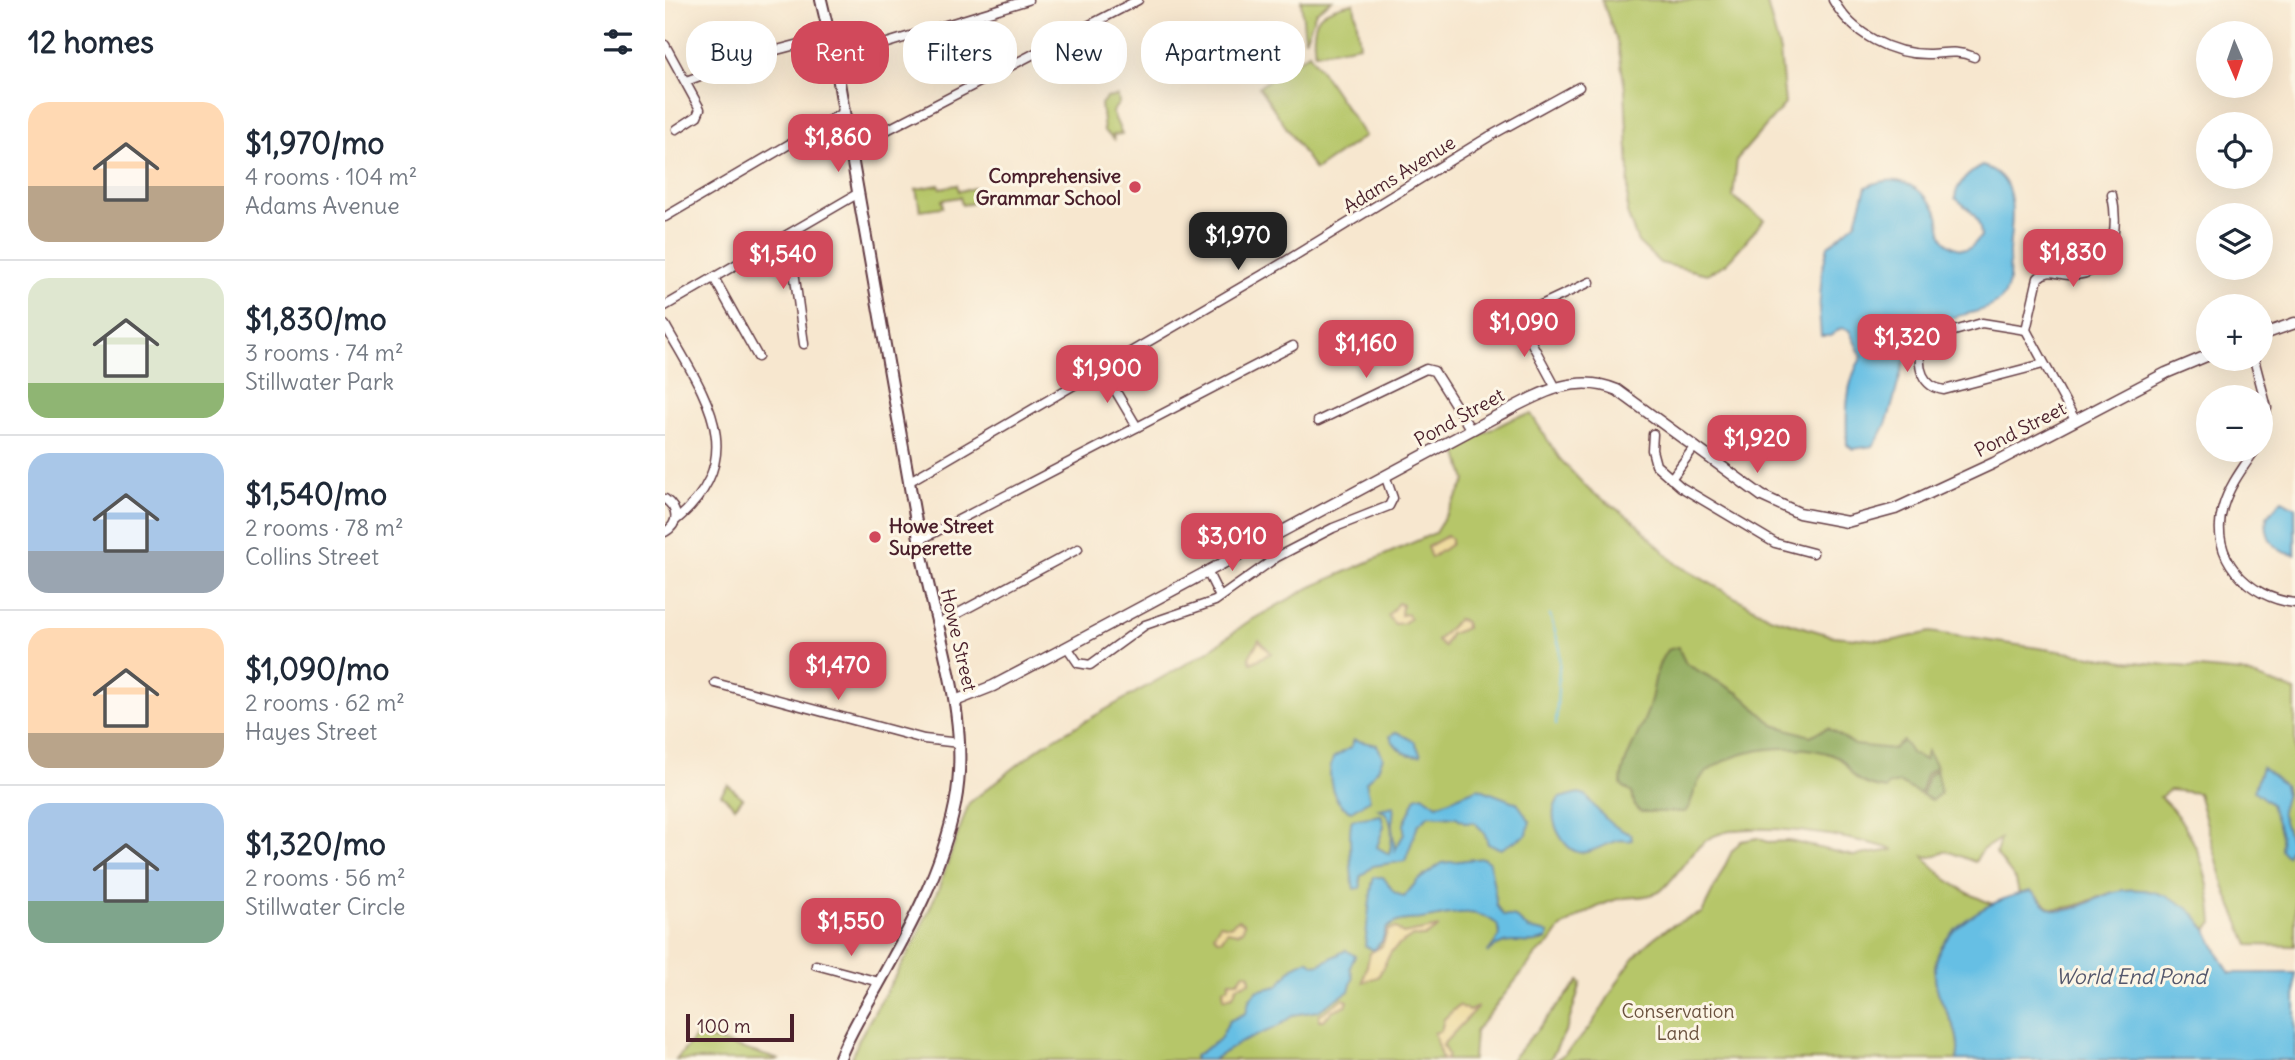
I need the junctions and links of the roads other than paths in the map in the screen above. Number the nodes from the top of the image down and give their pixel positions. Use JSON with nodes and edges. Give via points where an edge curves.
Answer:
{"nodes":[{"id":1,"x":821,"y":0,"type":"edge"},
{"id":2,"x":1028,"y":0,"type":"edge"},
{"id":3,"x":1138,"y":0,"type":"edge"},
{"id":4,"x":1833,"y":0,"type":"edge"},
{"id":5,"x":826,"y":21,"type":"edge"},
{"id":6,"x":889,"y":42,"type":"edge"},
{"id":7,"x":665,"y":45,"type":"edge"},
{"id":8,"x":1974,"y":57,"type":"dead end"},
{"id":9,"x":686,"y":81,"type":"edge"},
{"id":10,"x":688,"y":84,"type":"edge"},
{"id":11,"x":839,"y":84,"type":"edge"},
{"id":12,"x":1579,"y":87,"type":"dead end"},
{"id":13,"x":844,"y":112,"type":"junction"},
{"id":14,"x":677,"y":130,"type":"dead end"},
{"id":15,"x":850,"y":149,"type":"junction"},
{"id":16,"x":857,"y":194,"type":"junction"},
{"id":17,"x":2112,"y":195,"type":"dead end"},
{"id":18,"x":665,"y":217,"type":"edge"},
{"id":19,"x":789,"y":234,"type":"junction"},
{"id":20,"x":714,"y":278,"type":"junction"},
{"id":21,"x":1590,"y":282,"type":"dead end"},
{"id":22,"x":665,"y":306,"type":"edge"},
{"id":23,"x":2295,"y":323,"type":"edge"},
{"id":24,"x":665,"y":325,"type":"edge"},
{"id":25,"x":2026,"y":330,"type":"junction"},
{"id":26,"x":2273,"y":331,"type":"edge"},
{"id":27,"x":804,"y":344,"type":"dead end"},
{"id":28,"x":1293,"y":346,"type":"dead end"},
{"id":29,"x":758,"y":357,"type":"dead end"},
{"id":30,"x":2196,"y":360,"type":"edge"},
{"id":31,"x":2043,"y":363,"type":"junction"},
{"id":32,"x":1101,"y":368,"type":"junction"},
{"id":33,"x":1556,"y":387,"type":"junction"},
{"id":34,"x":2075,"y":420,"type":"junction"},
{"id":35,"x":1318,"y":421,"type":"dead end"},
{"id":36,"x":1137,"y":427,"type":"junction"},
{"id":37,"x":1471,"y":430,"type":"junction"},
{"id":38,"x":1653,"y":434,"type":"dead end"},
{"id":39,"x":1695,"y":446,"type":"junction"},
{"id":40,"x":2247,"y":462,"type":"edge"},
{"id":41,"x":1386,"y":478,"type":"junction"},
{"id":42,"x":1671,"y":479,"type":"junction"},
{"id":43,"x":910,"y":481,"type":"junction"},
{"id":44,"x":665,"y":499,"type":"edge"},
{"id":45,"x":675,"y":521,"type":"junction"},
{"id":46,"x":665,"y":533,"type":"edge"},
{"id":47,"x":920,"y":540,"type":"junction"},
{"id":48,"x":1078,"y":549,"type":"dead end"},
{"id":49,"x":1813,"y":553,"type":"dead end"},
{"id":50,"x":1208,"y":573,"type":"junction"},
{"id":51,"x":1220,"y":597,"type":"junction"},
{"id":52,"x":2295,"y":603,"type":"edge"},
{"id":53,"x":938,"y":624,"type":"junction"},
{"id":54,"x":1067,"y":648,"type":"junction"},
{"id":55,"x":715,"y":684,"type":"dead end"},
{"id":56,"x":955,"y":701,"type":"junction"},
{"id":57,"x":959,"y":743,"type":"junction"},
{"id":58,"x":815,"y":965,"type":"dead end"},
{"id":59,"x":879,"y":982,"type":"junction"},
{"id":60,"x":839,"y":1060,"type":"edge"}],
"edges":[{"from":1,"to":5,"type":"main road","name":"Howe Street"},
{"from":2,"to":6,"type":"street"},
{"from":3,"to":15,"type":"street"},
{"from":4,"to":8,"type":"street","via":[[1851,24],[1874,40],[1920,53],[1958,52]]},
{"from":7,"to":9,"type":"street"},
{"from":10,"to":14,"type":"street","via":[[700,108],[697,116]]},
{"from":11,"to":13,"type":"main road","name":"Howe Street"},
{"from":12,"to":32,"type":"street","name":"Adams Avenue","via":[[1490,135]]},
{"from":13,"to":15,"type":"main road","name":"Howe Street"},
{"from":13,"to":18,"type":"street"},
{"from":15,"to":16,"type":"main road","name":"Howe Street"},
{"from":16,"to":19,"type":"street"},
{"from":16,"to":43,"type":"main road","name":"Howe Street"},
{"from":17,"to":25,"type":"street","via":[[2115,223],[2109,254],[2097,267],[2084,272],[2042,274]]},
{"from":19,"to":20,"type":"street"},
{"from":19,"to":27,"type":"street"},
{"from":20,"to":22,"type":"street"},
{"from":20,"to":29,"type":"street"},
{"from":21,"to":33,"type":"street","via":[[1541,304],[1524,317],[1530,340]]},
{"from":23,"to":26,"type":"street"},
{"from":24,"to":45,"type":"street","via":[[711,408],[718,439],[705,489]]},
{"from":25,"to":31,"type":"street"},
{"from":25,"to":31,"type":"street","via":[[1982,323],[1937,336],[1921,348],[1919,361],[1926,383],[1944,390]]},
{"from":28,"to":36,"type":"street"},
{"from":30,"to":34,"type":"street","name":"Pond Street"},
{"from":31,"to":34,"type":"street"},
{"from":32,"to":36,"type":"street"},
{"from":32,"to":43,"type":"street","name":"Adams Avenue"},
{"from":33,"to":37,"type":"street","name":"Pond Street"},
{"from":33,"to":39,"type":"street","name":"Pond Street","via":[[1590,382],[1611,388]]},
{"from":34,"to":39,"type":"street","name":"Pond Street","via":[[1895,509],[1847,522],[1777,504]]},
{"from":35,"to":37,"type":"street","via":[[1426,369],[1441,380]]},
{"from":36,"to":47,"type":"street"},
{"from":37,"to":41,"type":"street","name":"Pond Street"},
{"from":38,"to":42,"type":"street","via":[[1654,460]]},
{"from":39,"to":42,"type":"street"},
{"from":40,"to":52,"type":"street","via":[[2222,510],[2222,546],[2231,567],[2247,585],[2269,597]]},
{"from":41,"to":50,"type":"street","name":"Pond Street"},
{"from":41,"to":51,"type":"street","via":[[1392,498],[1389,506],[1277,557]]},
{"from":42,"to":49,"type":"street","via":[[1775,543]]},
{"from":43,"to":47,"type":"main road","name":"Howe Street"},
{"from":44,"to":45,"type":"street","via":[[675,510]]},
{"from":45,"to":46,"type":"street"},
{"from":47,"to":53,"type":"main road","name":"Howe Street"},
{"from":48,"to":53,"type":"street"},
{"from":50,"to":51,"type":"street"},
{"from":50,"to":54,"type":"street","name":"Pond Street"},
{"from":51,"to":54,"type":"street","via":[[1145,625],[1090,666],[1078,663]]},
{"from":53,"to":56,"type":"main road","name":"Howe Street"},
{"from":54,"to":56,"type":"street","name":"Pond Street"},
{"from":55,"to":57,"type":"street","via":[[914,736]]},
{"from":56,"to":57,"type":"main road","name":"Howe Street"},
{"from":57,"to":59,"type":"main road","name":"Howe Street","via":[[956,797],[945,842],[915,915]]},
{"from":58,"to":59,"type":"street"},
{"from":59,"to":60,"type":"main road","name":"Howe Street"}]}
